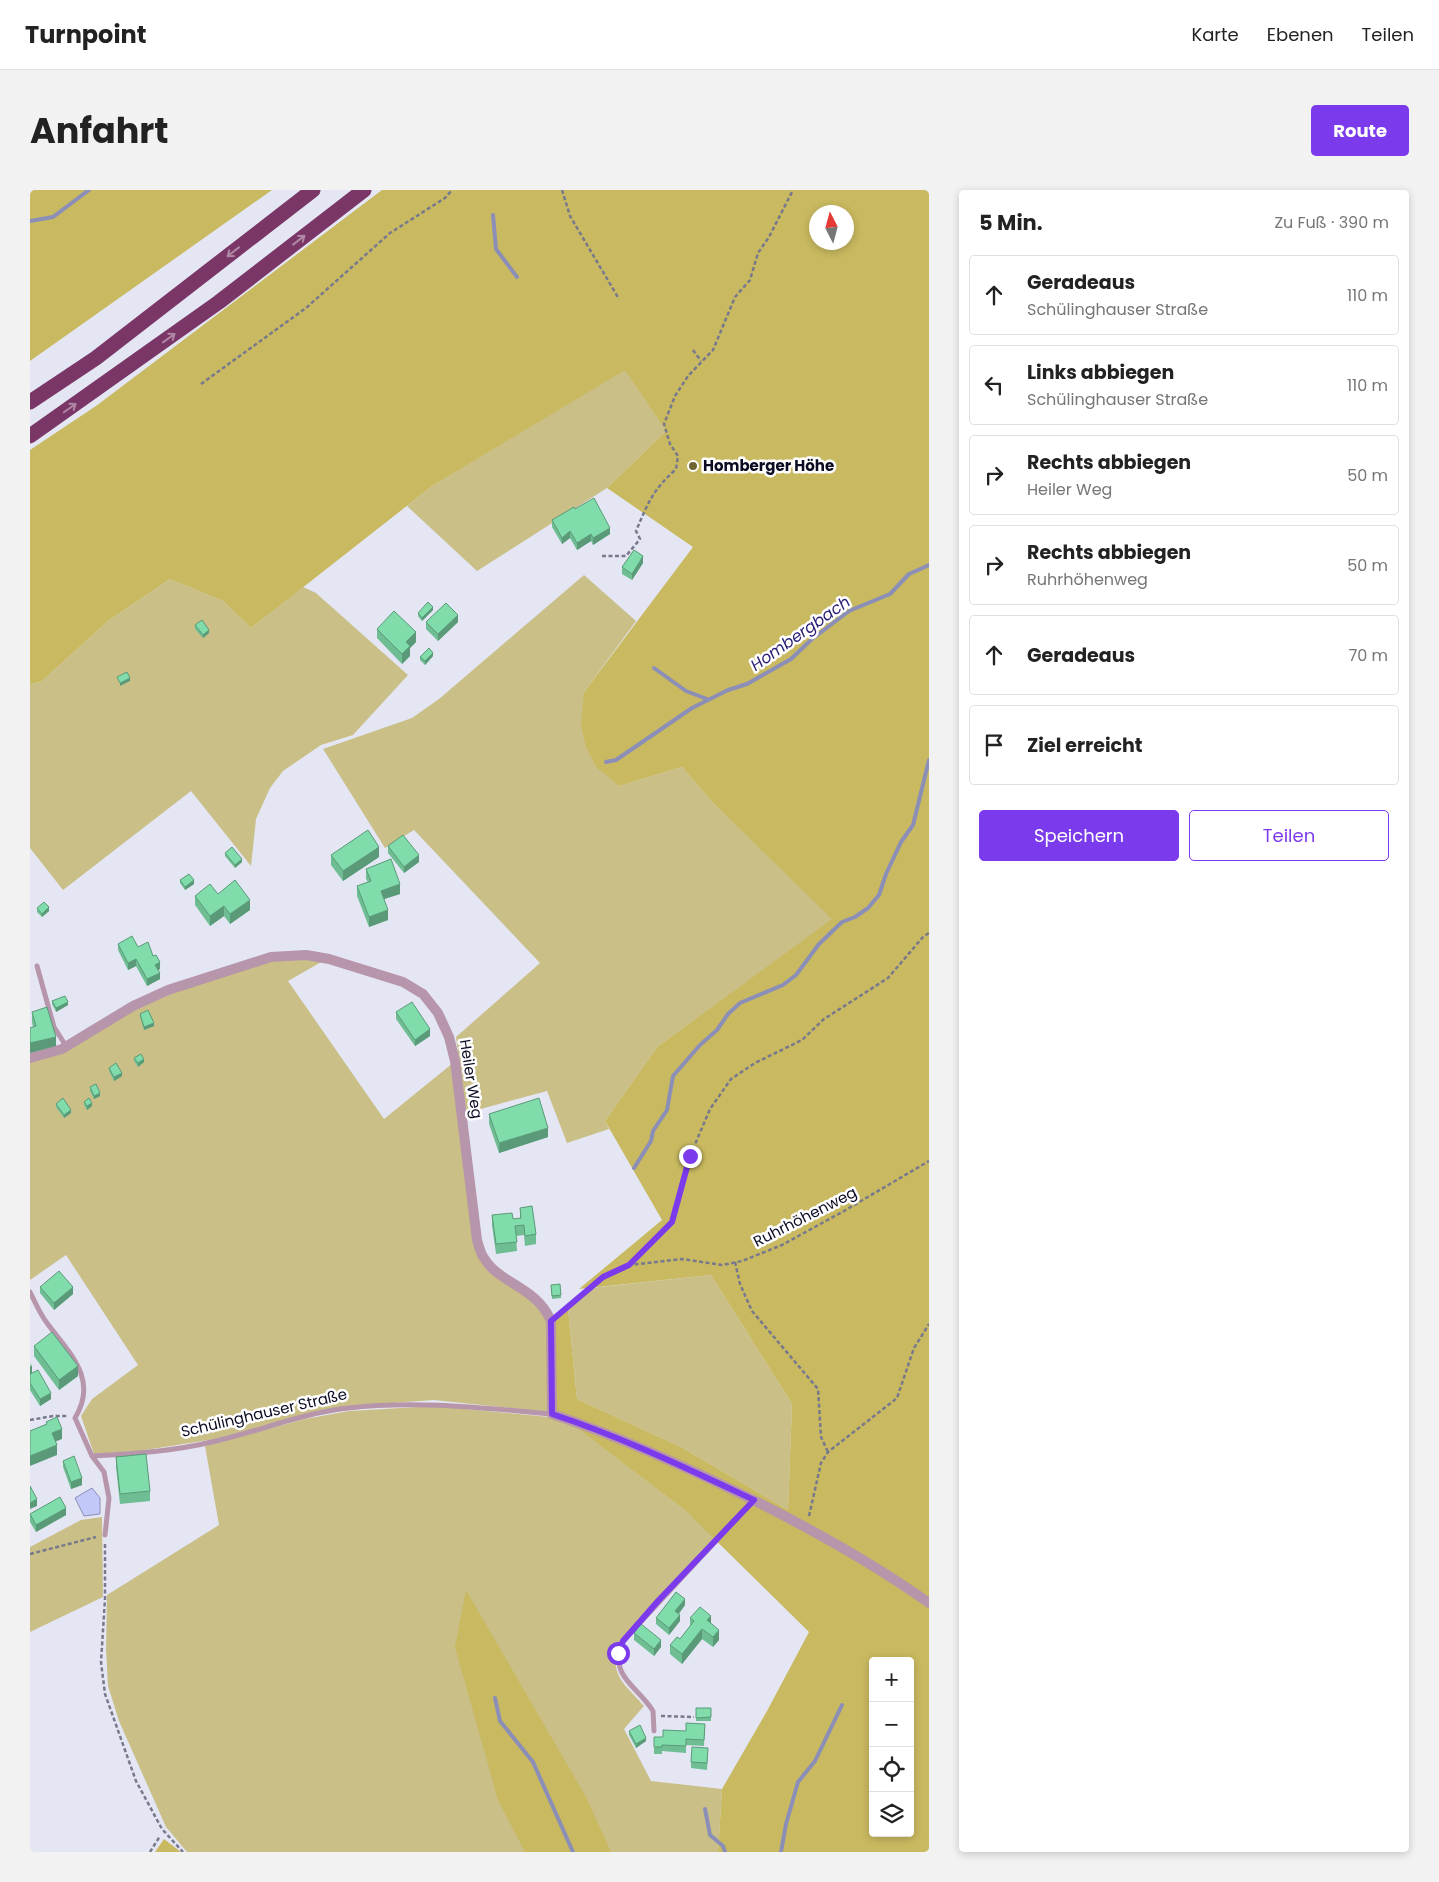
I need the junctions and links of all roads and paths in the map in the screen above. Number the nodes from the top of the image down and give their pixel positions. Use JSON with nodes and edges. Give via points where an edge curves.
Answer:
{"nodes":[{"id":1,"x":313,"y":190,"type":"edge"},
{"id":2,"x":364,"y":190,"type":"edge"},
{"id":3,"x":452,"y":190,"type":"edge"},
{"id":4,"x":562,"y":190,"type":"edge"},
{"id":5,"x":793,"y":190,"type":"edge"},
{"id":6,"x":618,"y":299,"type":"dead end"},
{"id":7,"x":693,"y":350,"type":"dead end"},
{"id":8,"x":701,"y":361,"type":"junction"},
{"id":9,"x":201,"y":384,"type":"dead end"},
{"id":10,"x":30,"y":402,"type":"edge"},
{"id":11,"x":30,"y":436,"type":"edge"},
{"id":12,"x":602,"y":556,"type":"dead end"},
{"id":13,"x":929,"y":933,"type":"edge"},
{"id":14,"x":37,"y":966,"type":"dead end"},
{"id":15,"x":66,"y":1046,"type":"junction"},
{"id":16,"x":30,"y":1058,"type":"edge"},
{"id":17,"x":929,"y":1161,"type":"edge"},
{"id":18,"x":735,"y":1262,"type":"junction"},
{"id":19,"x":629,"y":1265,"type":"junction"},
{"id":20,"x":30,"y":1292,"type":"edge"},
{"id":21,"x":551,"y":1321,"type":"junction"},
{"id":22,"x":929,"y":1324,"type":"edge"},
{"id":23,"x":552,"y":1414,"type":"junction"},
{"id":24,"x":75,"y":1418,"type":"junction"},
{"id":25,"x":30,"y":1420,"type":"edge"},
{"id":26,"x":828,"y":1452,"type":"junction"},
{"id":27,"x":92,"y":1456,"type":"junction"},
{"id":28,"x":754,"y":1500,"type":"junction"},
{"id":29,"x":807,"y":1527,"type":"junction"},
{"id":30,"x":105,"y":1535,"type":"junction"},
{"id":31,"x":30,"y":1554,"type":"edge"},
{"id":32,"x":929,"y":1603,"type":"edge"},
{"id":33,"x":655,"y":1717,"type":"junction"},
{"id":34,"x":694,"y":1717,"type":"edge"},
{"id":35,"x":654,"y":1731,"type":"dead end"},
{"id":36,"x":160,"y":1836,"type":"dead end"},
{"id":37,"x":150,"y":1852,"type":"edge"},
{"id":38,"x":183,"y":1852,"type":"edge"}],
"edges":[{"from":1,"to":10,"type":"highway","one_way":true,"via":[[96,358]]},
{"from":11,"to":2,"type":"highway","one_way":true,"via":[[130,367]]},
{"from":3,"to":9,"type":"path","via":[[445,198],[390,233],[306,308]]},
{"from":4,"to":6,"type":"path","via":[[570,216]]},
{"from":5,"to":8,"type":"path","via":[[758,253],[750,280],[735,297],[713,350]]},
{"from":7,"to":8,"type":"path"},
{"from":8,"to":12,"type":"path","via":[[676,396],[664,424],[670,444],[678,456],[676,469],[657,486],[636,531],[640,539],[626,556]]},
{"from":13,"to":19,"type":"path","via":[[888,978],[824,1018],[802,1040],[731,1079],[710,1109],[690,1156],[672,1222]]},
{"from":14,"to":15,"type":"lane","via":[[54,1026]]},
{"from":15,"to":16,"type":"street","name":"Heiler Weg"},
{"from":15,"to":21,"type":"street","name":"Heiler Weg","via":[[133,1006],[168,990],[271,957],[306,955],[402,982],[423,994],[438,1013],[449,1037],[455,1061],[477,1240],[483,1258],[538,1301]]},
{"from":17,"to":18,"type":"path","name":"Ruhrhöhenweg","via":[[782,1244]]},
{"from":18,"to":19,"type":"path","name":"Ruhrhöhenweg","via":[[682,1260]]},
{"from":18,"to":26,"type":"path","via":[[740,1284],[752,1310],[818,1389],[821,1437]]},
{"from":19,"to":21,"type":"path","name":"Ruhrhöhenweg","via":[[603,1277]]},
{"from":20,"to":24,"type":"lane","via":[[45,1321],[74,1356],[84,1379],[84,1397]]},
{"from":21,"to":23,"type":"street"},
{"from":22,"to":26,"type":"path","via":[[914,1348],[897,1398]]},
{"from":23,"to":27,"type":"lane","name":"Schülinghauser Straße","via":[[434,1404],[348,1408],[216,1441],[139,1454]]},
{"from":23,"to":28,"type":"street","name":"Schülinghauser Straße","via":[[666,1459]]},
{"from":24,"to":25,"type":"path","via":[[52,1416]]},
{"from":24,"to":27,"type":"lane"},
{"from":26,"to":29,"type":"path","via":[[821,1463]]},
{"from":27,"to":30,"type":"lane","via":[[104,1472],[108,1498]]},
{"from":28,"to":29,"type":"street","name":"Schülinghauser Straße"},
{"from":28,"to":33,"type":"lane","via":[[623,1641],[618,1653],[618,1666]]},
{"from":29,"to":32,"type":"street","name":"Schülinghauser Straße","via":[[897,1580]]},
{"from":30,"to":31,"type":"path"},
{"from":30,"to":38,"type":"path","via":[[101,1662],[105,1694],[136,1781],[162,1830]]},
{"from":33,"to":34,"type":"path"},
{"from":33,"to":35,"type":"lane"},
{"from":36,"to":37,"type":"path"}]}
